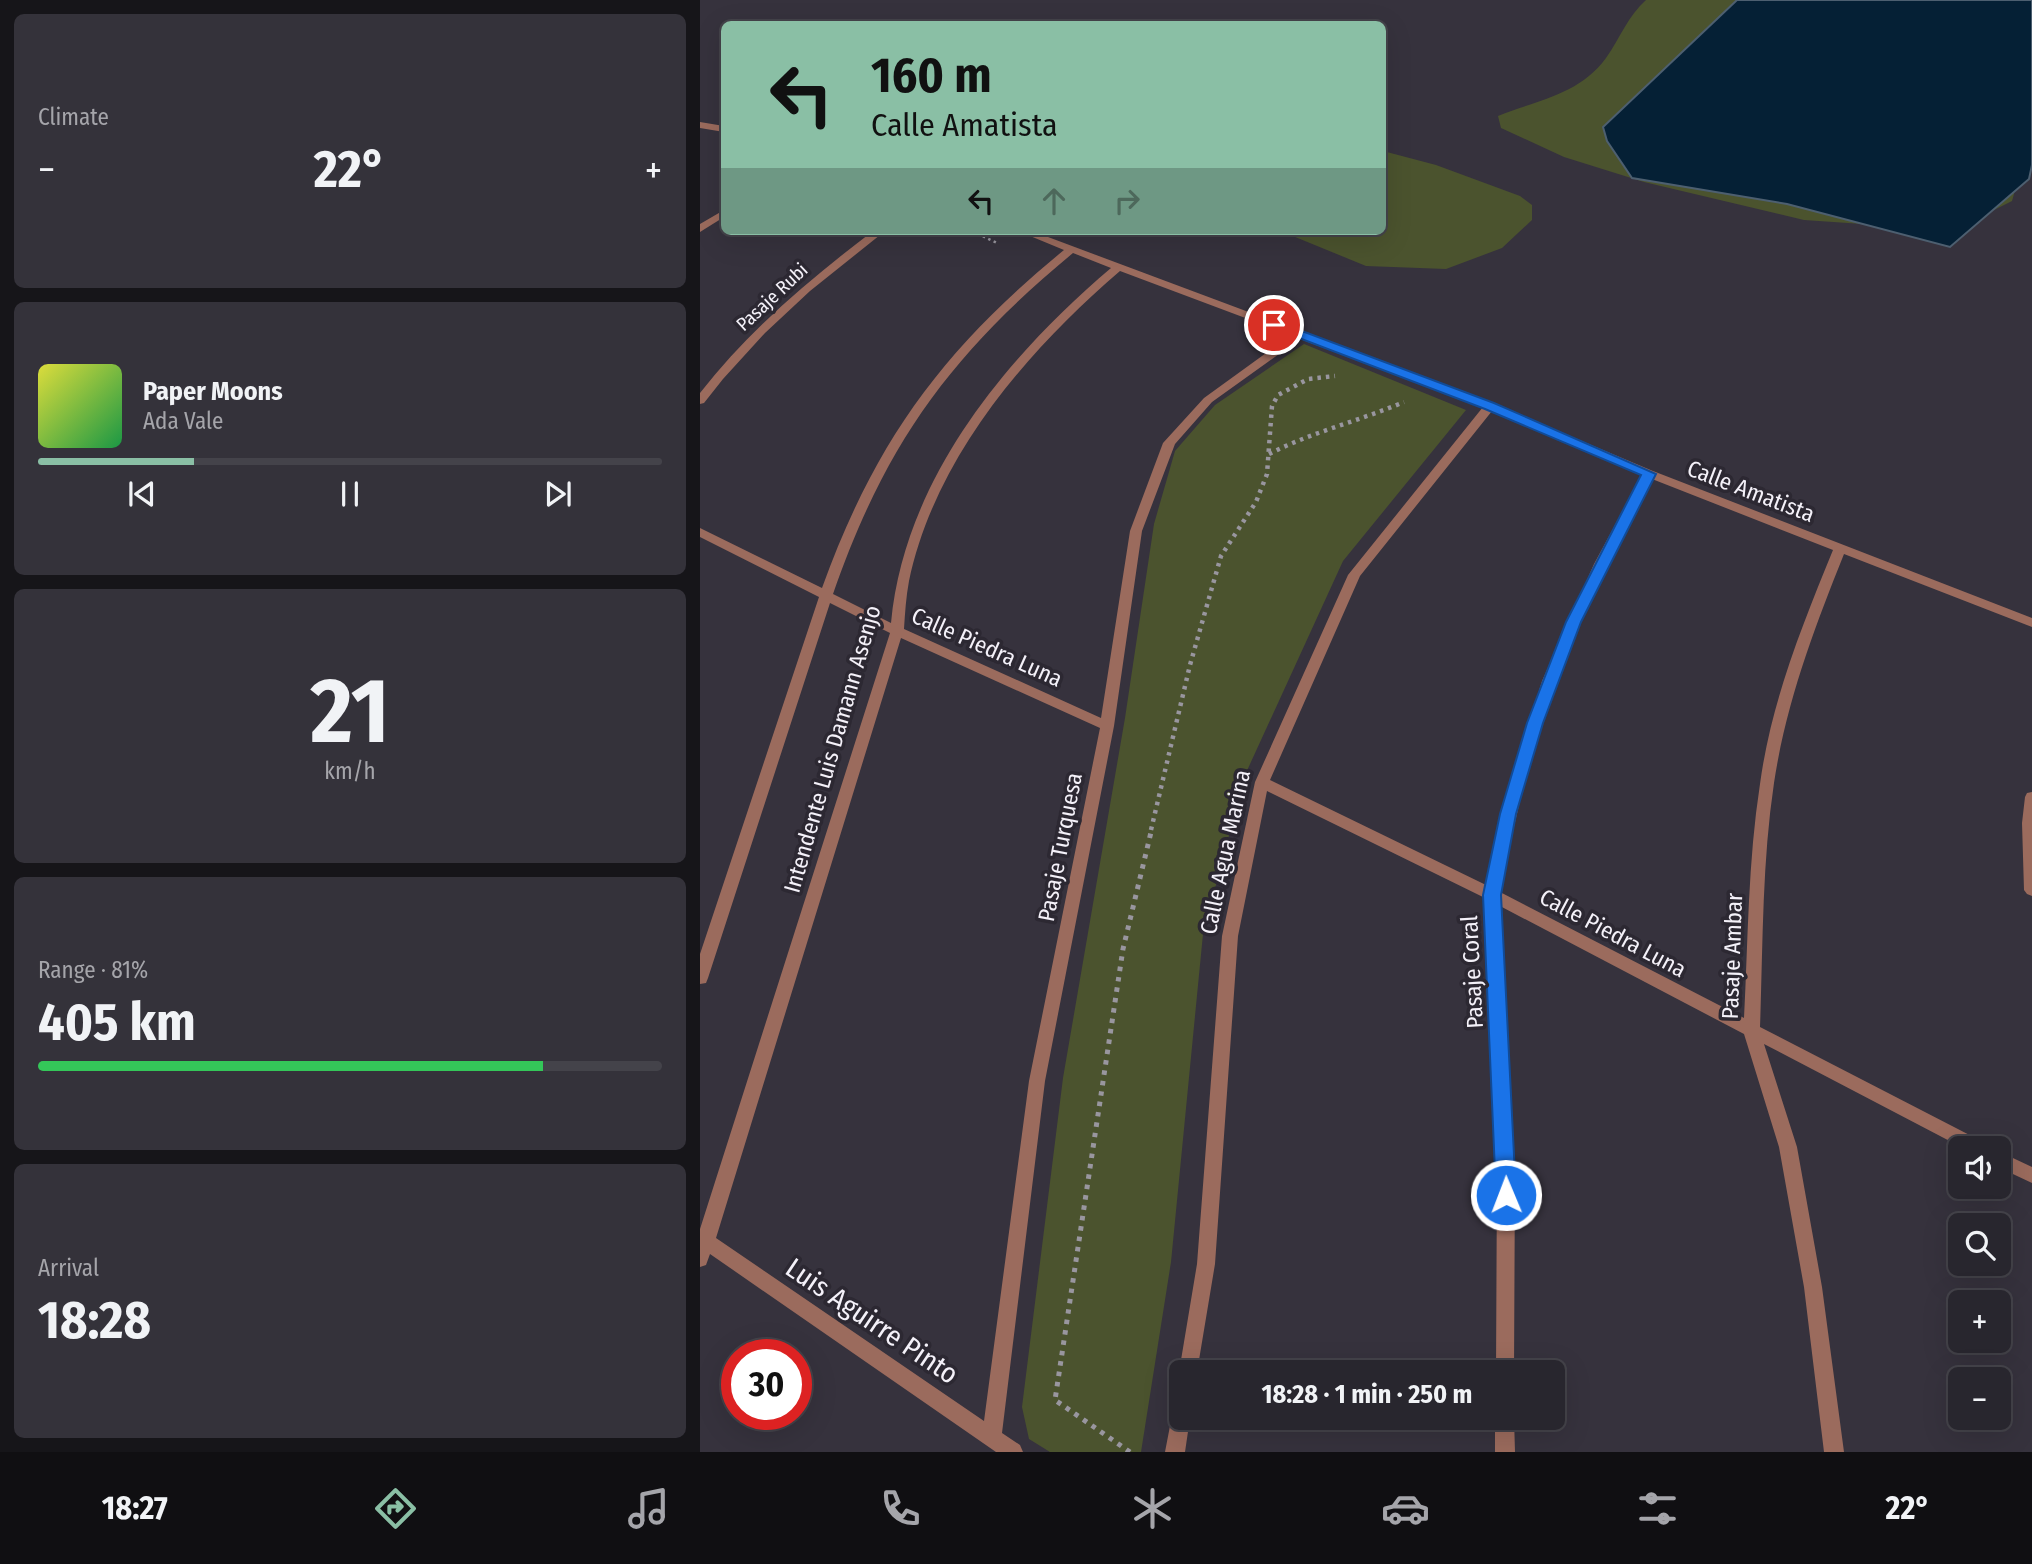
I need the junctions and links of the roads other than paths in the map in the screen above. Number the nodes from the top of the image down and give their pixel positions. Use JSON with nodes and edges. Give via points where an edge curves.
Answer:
{"nodes":[{"id":1,"x":700,"y":125,"type":"edge"},
{"id":2,"x":721,"y":128,"type":"edge"},
{"id":3,"x":721,"y":215,"type":"edge"},
{"id":4,"x":700,"y":229,"type":"edge"},
{"id":5,"x":875,"y":235,"type":"edge"},
{"id":6,"x":1033,"y":235,"type":"edge"},
{"id":7,"x":1070,"y":250,"type":"junction"},
{"id":8,"x":1118,"y":267,"type":"junction"},
{"id":9,"x":1300,"y":334,"type":"junction"},
{"id":10,"x":700,"y":401,"type":"edge"},
{"id":11,"x":1490,"y":406,"type":"junction"},
{"id":12,"x":1649,"y":474,"type":"junction"},
{"id":13,"x":700,"y":532,"type":"edge"},
{"id":14,"x":1840,"y":548,"type":"junction"},
{"id":15,"x":826,"y":596,"type":"junction"},
{"id":16,"x":2032,"y":623,"type":"edge"},
{"id":17,"x":897,"y":631,"type":"junction"},
{"id":18,"x":1107,"y":726,"type":"junction"},
{"id":19,"x":1262,"y":782,"type":"junction"},
{"id":20,"x":2032,"y":797,"type":"edge"},
{"id":21,"x":2032,"y":890,"type":"edge"},
{"id":22,"x":1492,"y":895,"type":"junction"},
{"id":23,"x":700,"y":978,"type":"edge"},
{"id":24,"x":1752,"y":1032,"type":"junction"},
{"id":25,"x":1956,"y":1136,"type":"edge"},
{"id":26,"x":2011,"y":1164,"type":"edge"},
{"id":27,"x":2032,"y":1175,"type":"edge"},
{"id":28,"x":702,"y":1247,"type":"edge"},
{"id":29,"x":1190,"y":1360,"type":"edge"},
{"id":30,"x":1506,"y":1360,"type":"edge"},
{"id":31,"x":1178,"y":1430,"type":"edge"},
{"id":32,"x":1505,"y":1430,"type":"edge"},
{"id":33,"x":992,"y":1435,"type":"junction"},
{"id":34,"x":1013,"y":1452,"type":"edge"},
{"id":35,"x":1175,"y":1452,"type":"edge"},
{"id":36,"x":1505,"y":1452,"type":"edge"},
{"id":37,"x":1834,"y":1452,"type":"edge"}],
"edges":[{"from":1,"to":2,"type":"street"},
{"from":3,"to":4,"type":"street"},
{"from":5,"to":10,"type":"street","name":"Pasaje Rubi","via":[[824,272],[727,363]]},
{"from":6,"to":7,"type":"street","name":"Calle Amatista"},
{"from":7,"to":8,"type":"street","name":"Calle Amatista"},
{"from":7,"to":15,"type":"street","name":"Intendente Luis Damann Asenjo","via":[[977,334],[915,410],[868,488]]},
{"from":8,"to":9,"type":"street","name":"Calle Amatista"},
{"from":8,"to":17,"type":"street","name":"Intendente Luis Damann Asenjo","via":[[1024,358],[964,439],[920,528],[903,577]]},
{"from":9,"to":11,"type":"street","name":"Calle Amatista"},
{"from":9,"to":18,"type":"street","name":"Pasaje Turquesa","via":[[1208,400],[1169,443],[1136,531]]},
{"from":11,"to":12,"type":"street","name":"Calle Amatista"},
{"from":11,"to":19,"type":"street","name":"Calle Agua Marina","via":[[1354,575]]},
{"from":12,"to":14,"type":"street","name":"Calle Amatista"},
{"from":12,"to":22,"type":"street","name":"Pasaje Coral","via":[[1600,564],[1549,681],[1508,814]]},
{"from":13,"to":15,"type":"street","name":"Calle Piedra Luna"},
{"from":14,"to":16,"type":"street","name":"Calle Amatista"},
{"from":14,"to":24,"type":"street","name":"Pasaje Ambar","via":[[1801,645],[1767,782],[1759,855]]},
{"from":15,"to":17,"type":"street","name":"Calle Piedra Luna"},
{"from":15,"to":23,"type":"street","name":"Intendente Luis Damann Asenjo"},
{"from":17,"to":18,"type":"street","name":"Calle Piedra Luna"},
{"from":17,"to":28,"type":"street","name":"Intendente Luis Damann Asenjo"},
{"from":18,"to":33,"type":"street","name":"Pasaje Turquesa","via":[[1037,1081]]},
{"from":19,"to":22,"type":"street","name":"Calle Piedra Luna"},
{"from":19,"to":29,"type":"street","name":"Calle Agua Marina","via":[[1230,936],[1206,1264]]},
{"from":20,"to":21,"type":"street"},
{"from":22,"to":24,"type":"street","name":"Calle Piedra Luna"},
{"from":22,"to":30,"type":"street","name":"Pasaje Coral","via":[[1507,1169]]},
{"from":24,"to":25,"type":"street","name":"Calle Piedra Luna"},
{"from":24,"to":37,"type":"street","name":"Pasaje Ambar","via":[[1788,1147],[1813,1287]]},
{"from":26,"to":27,"type":"street"},
{"from":28,"to":33,"type":"street","name":"Luis Aguirre Pinto"},
{"from":31,"to":35,"type":"street"},
{"from":32,"to":36,"type":"street"},
{"from":33,"to":34,"type":"street","name":"Luis Aguirre Pinto"}]}
